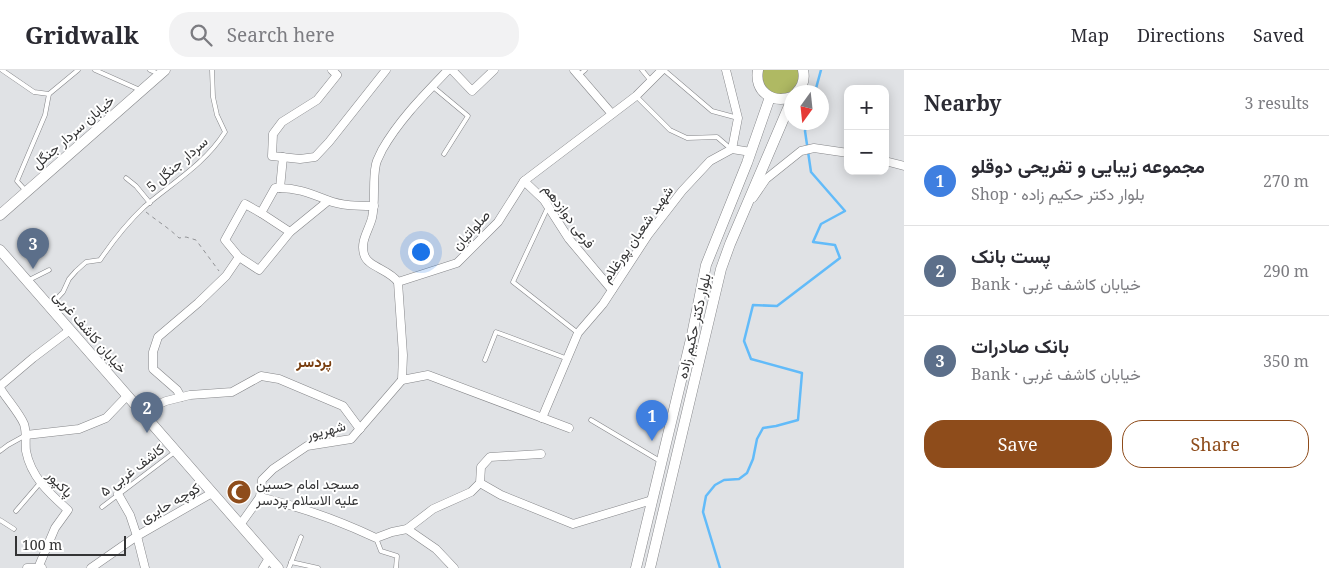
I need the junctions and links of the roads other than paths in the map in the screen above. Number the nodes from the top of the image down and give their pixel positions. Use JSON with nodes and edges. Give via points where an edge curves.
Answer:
{"nodes":[{"id":1,"x":2,"y":70,"type":"edge"},
{"id":2,"x":78,"y":70,"type":"edge"},
{"id":3,"x":95,"y":70,"type":"edge"},
{"id":4,"x":150,"y":70,"type":"edge"},
{"id":5,"x":212,"y":70,"type":"edge"},
{"id":6,"x":332,"y":70,"type":"edge"},
{"id":7,"x":386,"y":70,"type":"edge"},
{"id":8,"x":448,"y":70,"type":"edge"},
{"id":9,"x":452,"y":70,"type":"edge"},
{"id":10,"x":494,"y":70,"type":"edge"},
{"id":11,"x":642,"y":70,"type":"edge"},
{"id":12,"x":663,"y":70,"type":"edge"},
{"id":13,"x":726,"y":70,"type":"edge"},
{"id":14,"x":803,"y":70,"type":"edge"},
{"id":15,"x":757,"y":71,"type":"edge"},
{"id":16,"x":163,"y":72,"type":"edge"},
{"id":17,"x":579,"y":72,"type":"edge"},
{"id":18,"x":651,"y":81,"type":"junction"},
{"id":19,"x":802,"y":85,"type":"edge"},
{"id":20,"x":432,"y":86,"type":"junction"},
{"id":21,"x":142,"y":90,"type":"junction"},
{"id":22,"x":49,"y":94,"type":"junction"},
{"id":23,"x":636,"y":96,"type":"junction"},
{"id":24,"x":770,"y":97,"type":"junction"},
{"id":25,"x":784,"y":99,"type":"edge"},
{"id":26,"x":612,"y":114,"type":"junction"},
{"id":27,"x":784,"y":117,"type":"edge"},
{"id":28,"x":738,"y":118,"type":"junction"},
{"id":29,"x":732,"y":149,"type":"junction"},
{"id":30,"x":751,"y":152,"type":"junction"},
{"id":31,"x":844,"y":152,"type":"edge"},
{"id":32,"x":444,"y":154,"type":"dead end"},
{"id":33,"x":283,"y":157,"type":"junction"},
{"id":34,"x":889,"y":163,"type":"edge"},
{"id":35,"x":904,"y":166,"type":"edge"},
{"id":36,"x":126,"y":178,"type":"dead end"},
{"id":37,"x":524,"y":180,"type":"junction"},
{"id":38,"x":280,"y":188,"type":"junction"},
{"id":39,"x":26,"y":192,"type":"junction"},
{"id":40,"x":328,"y":201,"type":"junction"},
{"id":41,"x":150,"y":203,"type":"junction"},
{"id":42,"x":374,"y":206,"type":"junction"},
{"id":43,"x":548,"y":206,"type":"junction"},
{"id":44,"x":745,"y":210,"type":"junction"},
{"id":45,"x":261,"y":213,"type":"junction"},
{"id":46,"x":0,"y":215,"type":"edge"},
{"id":47,"x":290,"y":232,"type":"junction"},
{"id":48,"x":0,"y":250,"type":"edge"},
{"id":49,"x":239,"y":257,"type":"junction"},
{"id":50,"x":49,"y":270,"type":"dead end"},
{"id":51,"x":27,"y":281,"type":"junction"},
{"id":52,"x":398,"y":282,"type":"junction"},
{"id":53,"x":612,"y":290,"type":"junction"},
{"id":54,"x":49,"y":307,"type":"junction"},
{"id":55,"x":70,"y":330,"type":"junction"},
{"id":56,"x":578,"y":333,"type":"junction"},
{"id":57,"x":690,"y":343,"type":"junction"},
{"id":58,"x":702,"y":347,"type":"junction"},
{"id":59,"x":568,"y":359,"type":"junction"},
{"id":60,"x":485,"y":360,"type":"dead end"},
{"id":61,"x":402,"y":380,"type":"junction"},
{"id":62,"x":0,"y":387,"type":"edge"},
{"id":63,"x":127,"y":396,"type":"junction"},
{"id":64,"x":181,"y":397,"type":"junction"},
{"id":65,"x":141,"y":412,"type":"junction"},
{"id":66,"x":542,"y":418,"type":"junction"},
{"id":67,"x":591,"y":420,"type":"dead end"},
{"id":68,"x":360,"y":428,"type":"junction"},
{"id":69,"x":569,"y":428,"type":"dead end"},
{"id":70,"x":26,"y":435,"type":"junction"},
{"id":71,"x":0,"y":451,"type":"edge"},
{"id":72,"x":176,"y":451,"type":"junction"},
{"id":73,"x":541,"y":454,"type":"dead end"},
{"id":74,"x":661,"y":462,"type":"junction"},
{"id":75,"x":675,"y":465,"type":"junction"},
{"id":76,"x":40,"y":483,"type":"junction"},
{"id":77,"x":480,"y":483,"type":"junction"},
{"id":78,"x":212,"y":493,"type":"junction"},
{"id":79,"x":118,"y":494,"type":"junction"},
{"id":80,"x":260,"y":497,"type":"junction"},
{"id":81,"x":652,"y":500,"type":"junction"},
{"id":82,"x":102,"y":507,"type":"dead end"},
{"id":83,"x":16,"y":511,"type":"dead end"},
{"id":84,"x":0,"y":520,"type":"edge"},
{"id":85,"x":240,"y":525,"type":"junction"},
{"id":86,"x":14,"y":529,"type":"dead end"},
{"id":87,"x":407,"y":529,"type":"junction"},
{"id":88,"x":137,"y":536,"type":"junction"},
{"id":89,"x":301,"y":537,"type":"dead end"},
{"id":90,"x":376,"y":538,"type":"junction"},
{"id":91,"x":269,"y":558,"type":"junction"},
{"id":92,"x":292,"y":562,"type":"junction"},
{"id":93,"x":27,"y":568,"type":"edge"},
{"id":94,"x":38,"y":568,"type":"edge"},
{"id":95,"x":42,"y":568,"type":"edge"},
{"id":96,"x":91,"y":568,"type":"edge"},
{"id":97,"x":145,"y":568,"type":"edge"},
{"id":98,"x":263,"y":568,"type":"edge"},
{"id":99,"x":278,"y":568,"type":"edge"},
{"id":100,"x":289,"y":568,"type":"edge"},
{"id":101,"x":318,"y":568,"type":"edge"},
{"id":102,"x":396,"y":568,"type":"edge"},
{"id":103,"x":454,"y":568,"type":"edge"},
{"id":104,"x":636,"y":568,"type":"edge"},
{"id":105,"x":650,"y":568,"type":"edge"}],
"edges":[{"from":1,"to":22,"type":"lane","via":[[34,92]]},
{"from":2,"to":22,"type":"lane"},
{"from":3,"to":21,"type":"lane"},
{"from":4,"to":16,"type":"lane"},
{"from":5,"to":41,"type":"lane","name":"سردار جنگل 5","via":[[216,115],[225,132],[218,144],[195,166]]},
{"from":6,"to":33,"type":"street","via":[[337,75],[317,100],[282,122],[273,134],[272,156]]},
{"from":7,"to":33,"type":"street","via":[[315,156],[300,159]]},
{"from":8,"to":20,"type":"street"},
{"from":9,"to":10,"type":"street","via":[[472,91]]},
{"from":11,"to":18,"type":"lane"},
{"from":12,"to":18,"type":"street","name":"صلواتیان"},
{"from":12,"to":28,"type":"lane","via":[[712,111]]},
{"from":13,"to":28,"type":"street"},
{"from":14,"to":19,"type":"main road"},
{"from":15,"to":24,"type":"main road","via":[[760,87]]},
{"from":16,"to":21,"type":"main road","name":"خیابان سردار جنگل"},
{"from":17,"to":26,"type":"street"},
{"from":18,"to":23,"type":"street","name":"صلواتیان"},
{"from":20,"to":32,"type":"lane","via":[[468,116]]},
{"from":20,"to":42,"type":"street","via":[[389,138],[376,162]]},
{"from":21,"to":39,"type":"main road","name":"خیابان سردار جنگل"},
{"from":22,"to":39,"type":"lane","via":[[45,115],[17,181]]},
{"from":23,"to":26,"type":"street","name":"صلواتیان"},
{"from":23,"to":29,"type":"lane","via":[[670,130],[687,138],[717,137]]},
{"from":24,"to":25,"type":"main road"},
{"from":24,"to":30,"type":"main road","name":"بلوار دکتر حکیم زاده"},
{"from":26,"to":37,"type":"street","name":"صلواتیان"},
{"from":27,"to":44,"type":"main road","name":"بلوار دکتر حکیم زاده"},
{"from":28,"to":29,"type":"street"},
{"from":29,"to":30,"type":"street"},
{"from":29,"to":53,"type":"street","name":"شهید شعبان پورغلام","via":[[710,161],[682,191]]},
{"from":30,"to":57,"type":"main road","name":"بلوار دکتر حکیم زاده","via":[[706,265]]},
{"from":31,"to":44,"type":"street","via":[[814,148],[801,151],[766,179]]},
{"from":33,"to":38,"type":"street"},
{"from":34,"to":35,"type":"street"},
{"from":36,"to":41,"type":"lane"},
{"from":37,"to":43,"type":"street","name":"فرعی دوازدهم"},
{"from":37,"to":52,"type":"street","name":"صلواتیان","via":[[498,222],[457,264]]},
{"from":38,"to":40,"type":"street","via":[[320,196]]},
{"from":38,"to":45,"type":"street","via":[[275,188]]},
{"from":39,"to":46,"type":"main road","name":"خیابان سردار جنگل"},
{"from":40,"to":42,"type":"street"},
{"from":40,"to":47,"type":"street"},
{"from":41,"to":54,"type":"lane","name":"سردار جنگل 5","via":[[116,237],[100,260],[86,262],[69,278],[63,292]]},
{"from":42,"to":52,"type":"street","via":[[363,241],[364,254],[368,263],[393,274]]},
{"from":43,"to":53,"type":"street","name":"فرعی دوازدهم","via":[[569,239]]},
{"from":43,"to":56,"type":"lane","via":[[513,282]]},
{"from":44,"to":58,"type":"main road","name":"بلوار دکتر حکیم زاده","via":[[721,269]]},
{"from":45,"to":47,"type":"street"},
{"from":45,"to":49,"type":"street","via":[[245,204],[225,240]]},
{"from":47,"to":49,"type":"street","via":[[259,270]]},
{"from":48,"to":51,"type":"main road","name":"خیابان کاشف غربی"},
{"from":49,"to":64,"type":"street","via":[[224,278],[158,338],[153,352],[153,369]]},
{"from":50,"to":51,"type":"lane"},
{"from":51,"to":54,"type":"main road","name":"خیابان کاشف غربی"},
{"from":52,"to":61,"type":"street"},
{"from":53,"to":56,"type":"street","name":"شهید شعبان پورغلام"},
{"from":54,"to":55,"type":"main road","name":"خیابان کاشف غربی"},
{"from":55,"to":62,"type":"street"},
{"from":55,"to":63,"type":"main road","name":"خیابان کاشف غربی"},
{"from":56,"to":59,"type":"street","name":"شهید شعبان پورغلام"},
{"from":57,"to":58,"type":"main road"},
{"from":57,"to":74,"type":"main road","name":"بلوار دکتر حکیم زاده"},
{"from":58,"to":75,"type":"main road","name":"بلوار دکتر حکیم زاده"},
{"from":59,"to":60,"type":"lane","via":[[496,332]]},
{"from":59,"to":66,"type":"street","name":"شهید شعبان پورغلام"},
{"from":61,"to":66,"type":"street","via":[[428,375]]},
{"from":61,"to":68,"type":"street","name":"شهریور"},
{"from":62,"to":70,"type":"street","name":"پاکپور","via":[[23,421]]},
{"from":63,"to":65,"type":"main road","name":"خیابان کاشف غربی"},
{"from":63,"to":70,"type":"street","via":[[106,418],[79,429]]},
{"from":64,"to":65,"type":"street"},
{"from":64,"to":68,"type":"street","via":[[232,392],[261,376],[279,378],[343,406]]},
{"from":65,"to":72,"type":"main road","name":"خیابان کاشف غربی"},
{"from":66,"to":69,"type":"street"},
{"from":67,"to":74,"type":"lane"},
{"from":68,"to":80,"type":"street","name":"شهریور","via":[[351,439],[307,446],[273,469],[262,480]]},
{"from":70,"to":71,"type":"lane"},
{"from":70,"to":76,"type":"street","name":"پاکپور","via":[[28,459]]},
{"from":72,"to":78,"type":"main road","name":"خیابان کاشف غربی"},
{"from":72,"to":79,"type":"lane","name":"کاشف غربی ۵"},
{"from":73,"to":77,"type":"street","via":[[490,457],[481,466]]},
{"from":74,"to":75,"type":"main road"},
{"from":74,"to":81,"type":"main road","name":"بلوار دکتر حکیم زاده"},
{"from":75,"to":105,"type":"main road","name":"بلوار دکتر حکیم زاده"},
{"from":76,"to":83,"type":"lane"},
{"from":76,"to":94,"type":"street","name":"پاکپور","via":[[68,510],[55,528]]},
{"from":77,"to":81,"type":"street","via":[[501,495],[573,524]]},
{"from":77,"to":87,"type":"street","via":[[471,492],[433,509]]},
{"from":78,"to":85,"type":"main road","name":"خیابان کاشف غربی"},
{"from":78,"to":88,"type":"street","name":"کوچه حایری"},
{"from":79,"to":82,"type":"lane","name":"کاشف غربی ۵"},
{"from":79,"to":88,"type":"street"},
{"from":80,"to":85,"type":"street","name":"شهریور"},
{"from":80,"to":90,"type":"street","via":[[295,505]]},
{"from":81,"to":104,"type":"main road","name":"بلوار دکتر حکیم زاده"},
{"from":84,"to":86,"type":"lane"},
{"from":85,"to":91,"type":"main road","name":"خیابان کاشف غربی"},
{"from":87,"to":90,"type":"street"},
{"from":87,"to":103,"type":"street","via":[[436,549]]},
{"from":88,"to":96,"type":"street","name":"کوچه حایری"},
{"from":88,"to":97,"type":"street"},
{"from":89,"to":92,"type":"lane"},
{"from":90,"to":102,"type":"lane","via":[[381,551],[397,556]]},
{"from":91,"to":98,"type":"street"},
{"from":91,"to":99,"type":"main road","name":"خیابان کاشف غربی"},
{"from":92,"to":100,"type":"lane"},
{"from":92,"to":101,"type":"lane"},
{"from":93,"to":94,"type":"street"},
{"from":94,"to":95,"type":"street"}]}
